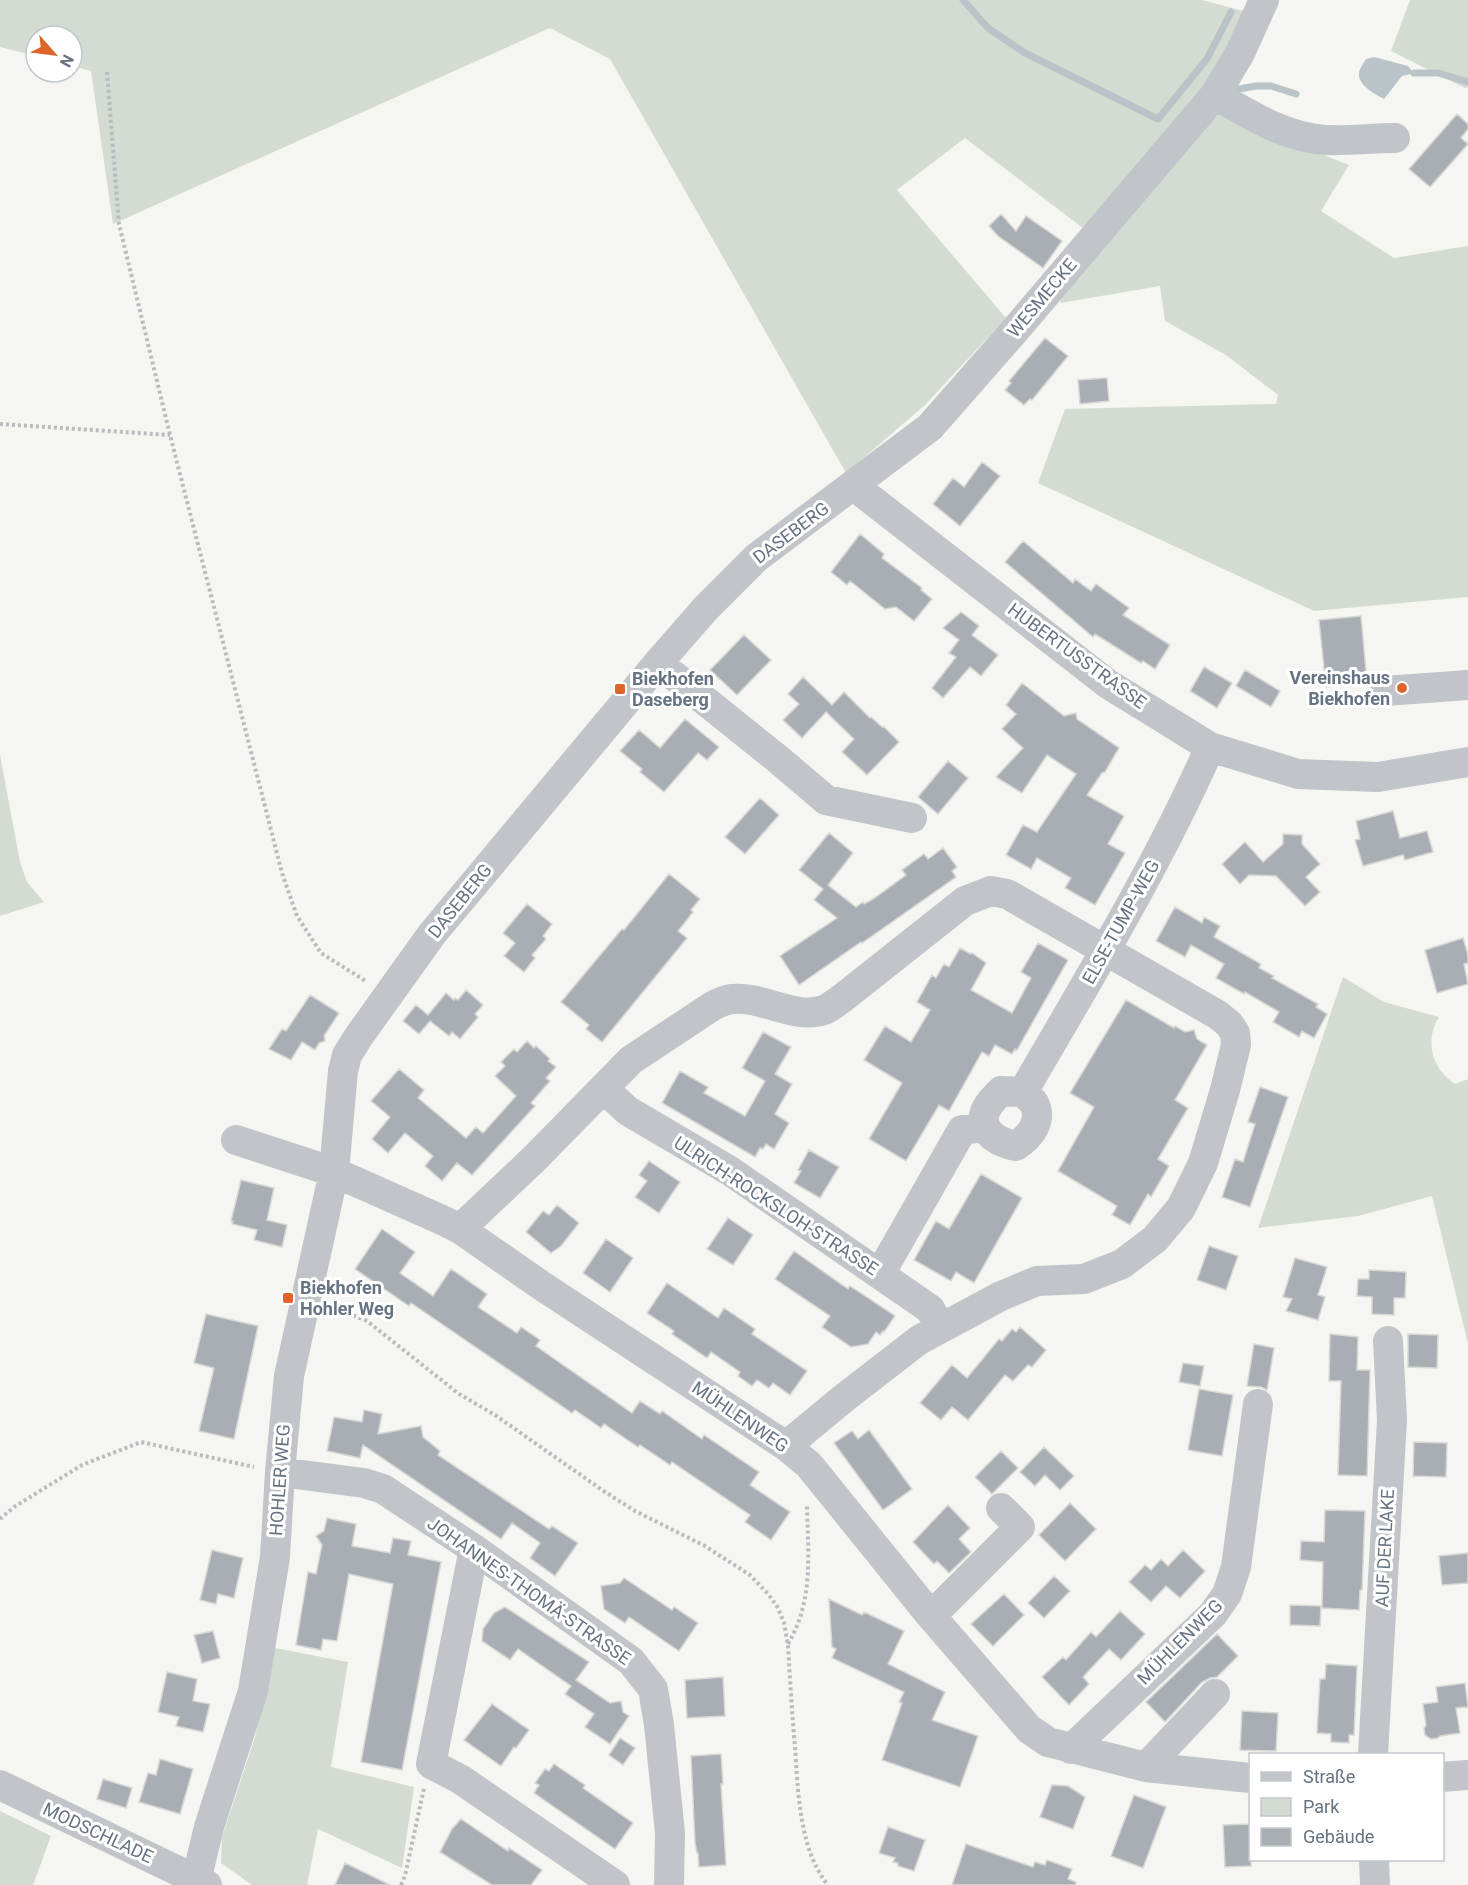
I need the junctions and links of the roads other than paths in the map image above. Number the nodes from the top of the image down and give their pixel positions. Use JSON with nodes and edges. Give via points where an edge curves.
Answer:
{"nodes":[{"id":1,"x":1264,"y":0,"type":"edge"},
{"id":2,"x":1215,"y":94,"type":"junction"},
{"id":3,"x":1395,"y":138,"type":"dead end"},
{"id":4,"x":854,"y":486,"type":"junction"},
{"id":5,"x":658,"y":663,"type":"junction"},
{"id":6,"x":1468,"y":685,"type":"edge"},
{"id":7,"x":1386,"y":691,"type":"dead end"},
{"id":8,"x":1210,"y":747,"type":"junction"},
{"id":9,"x":1468,"y":762,"type":"edge"},
{"id":10,"x":912,"y":818,"type":"dead end"},
{"id":11,"x":1105,"y":950,"type":"junction"},
{"id":12,"x":604,"y":1089,"type":"junction"},
{"id":13,"x":1023,"y":1092,"type":"junction"},
{"id":14,"x":985,"y":1127,"type":"junction"},
{"id":15,"x":236,"y":1140,"type":"dead end"},
{"id":16,"x":334,"y":1172,"type":"junction"},
{"id":17,"x":460,"y":1229,"type":"junction"},
{"id":18,"x":880,"y":1274,"type":"junction"},
{"id":19,"x":941,"y":1328,"type":"junction"},
{"id":20,"x":1388,"y":1341,"type":"dead end"},
{"id":21,"x":1258,"y":1404,"type":"dead end"},
{"id":22,"x":786,"y":1446,"type":"junction"},
{"id":23,"x":280,"y":1472,"type":"junction"},
{"id":24,"x":1001,"y":1508,"type":"dead end"},
{"id":25,"x":474,"y":1549,"type":"junction"},
{"id":26,"x":931,"y":1616,"type":"junction"},
{"id":27,"x":1215,"y":1694,"type":"dead end"},
{"id":28,"x":1071,"y":1749,"type":"junction"},
{"id":29,"x":1373,"y":1753,"type":"edge"},
{"id":30,"x":1146,"y":1767,"type":"junction"},
{"id":31,"x":1468,"y":1775,"type":"edge"},
{"id":32,"x":1444,"y":1777,"type":"edge"},
{"id":33,"x":1249,"y":1778,"type":"edge"},
{"id":34,"x":0,"y":1785,"type":"edge"},
{"id":35,"x":1374,"y":1861,"type":"edge"},
{"id":36,"x":200,"y":1884,"type":"edge"},
{"id":37,"x":615,"y":1885,"type":"edge"},
{"id":38,"x":669,"y":1885,"type":"edge"},
{"id":39,"x":1375,"y":1885,"type":"edge"}],
"edges":[{"from":1,"to":2,"type":"street","name":"WESMECKE","via":[[1240,53]]},
{"from":2,"to":3,"type":"street","via":[[1257,119],[1303,136],[1325,140]]},
{"from":2,"to":4,"type":"street","name":"WESMECKE","via":[[930,427]]},
{"from":4,"to":5,"type":"street","name":"DASEBERG","via":[[756,558]]},
{"from":4,"to":8,"type":"street","name":"HUBERTUSSTRASSE","via":[[1108,684]]},
{"from":5,"to":10,"type":"street","via":[[826,800]]},
{"from":5,"to":16,"type":"street","name":"DASEBERG","via":[[432,934],[347,1055]]},
{"from":6,"to":7,"type":"street"},
{"from":8,"to":9,"type":"street","name":"HUBERTUSSTRASSE","via":[[1298,774],[1378,777]]},
{"from":8,"to":11,"type":"street","name":"ELSE-TUMP-WEG","via":[[1148,875]]},
{"from":11,"to":12,"type":"street","via":[[1007,894],[991,891],[965,902],[824,1010],[789,1010],[746,999],[723,1001],[631,1060]]},
{"from":11,"to":13,"type":"street","name":"ELSE-TUMP-WEG"},
{"from":11,"to":19,"type":"street","via":[[1218,1015],[1235,1033],[1236,1045],[1225,1090],[1203,1163],[1181,1208],[1155,1239],[1122,1264],[1084,1279],[1037,1281]]},
{"from":12,"to":17,"type":"street"},
{"from":12,"to":18,"type":"street","name":"ULRICH-ROCKSLOH-STRASSE","via":[[628,1111],[730,1171]]},
{"from":13,"to":14,"type":"street","via":[[1001,1091],[984,1114]]},
{"from":13,"to":14,"type":"street","via":[[1034,1104],[1036,1116],[1034,1131],[1026,1140],[1016,1146],[1003,1143]]},
{"from":14,"to":18,"type":"street","via":[[962,1130]]},
{"from":15,"to":16,"type":"street"},
{"from":16,"to":17,"type":"street","name":"MÜHLENWEG"},
{"from":16,"to":23,"type":"street","name":"HOHLER WEG","via":[[288,1376]]},
{"from":17,"to":22,"type":"street","name":"MÜHLENWEG"},
{"from":18,"to":19,"type":"street","name":"ULRICH-ROCKSLOH-STRASSE","via":[[930,1309]]},
{"from":19,"to":22,"type":"street","via":[[919,1340]]},
{"from":20,"to":29,"type":"street","name":"AUF DER LAKE","via":[[1392,1420]]},
{"from":21,"to":28,"type":"street","name":"MÜHLENWEG","via":[[1236,1567],[1227,1594],[1213,1614]]},
{"from":22,"to":26,"type":"street","name":"MÜHLENWEG","via":[[809,1465]]},
{"from":23,"to":25,"type":"street","name":"JOHANNES-THOMÄ-STRASSE","via":[[383,1489]]},
{"from":23,"to":36,"type":"street","name":"HOHLER WEG","via":[[275,1557],[252,1691],[209,1827]]},
{"from":24,"to":26,"type":"street","via":[[1020,1527]]},
{"from":25,"to":37,"type":"street","via":[[431,1764],[460,1779]]},
{"from":25,"to":38,"type":"street","name":"JOHANNES-THOMÄ-STRASSE","via":[[631,1661],[653,1689],[670,1833]]},
{"from":26,"to":28,"type":"street","name":"MÜHLENWEG","via":[[1029,1729],[1048,1742]]},
{"from":27,"to":30,"type":"street"},
{"from":28,"to":30,"type":"street","name":"MÜHLENWEG"},
{"from":30,"to":33,"type":"street","name":"MÜHLENWEG"},
{"from":31,"to":32,"type":"street"},
{"from":34,"to":36,"type":"street","name":"MODSCHLADE"},
{"from":35,"to":39,"type":"street"}]}
